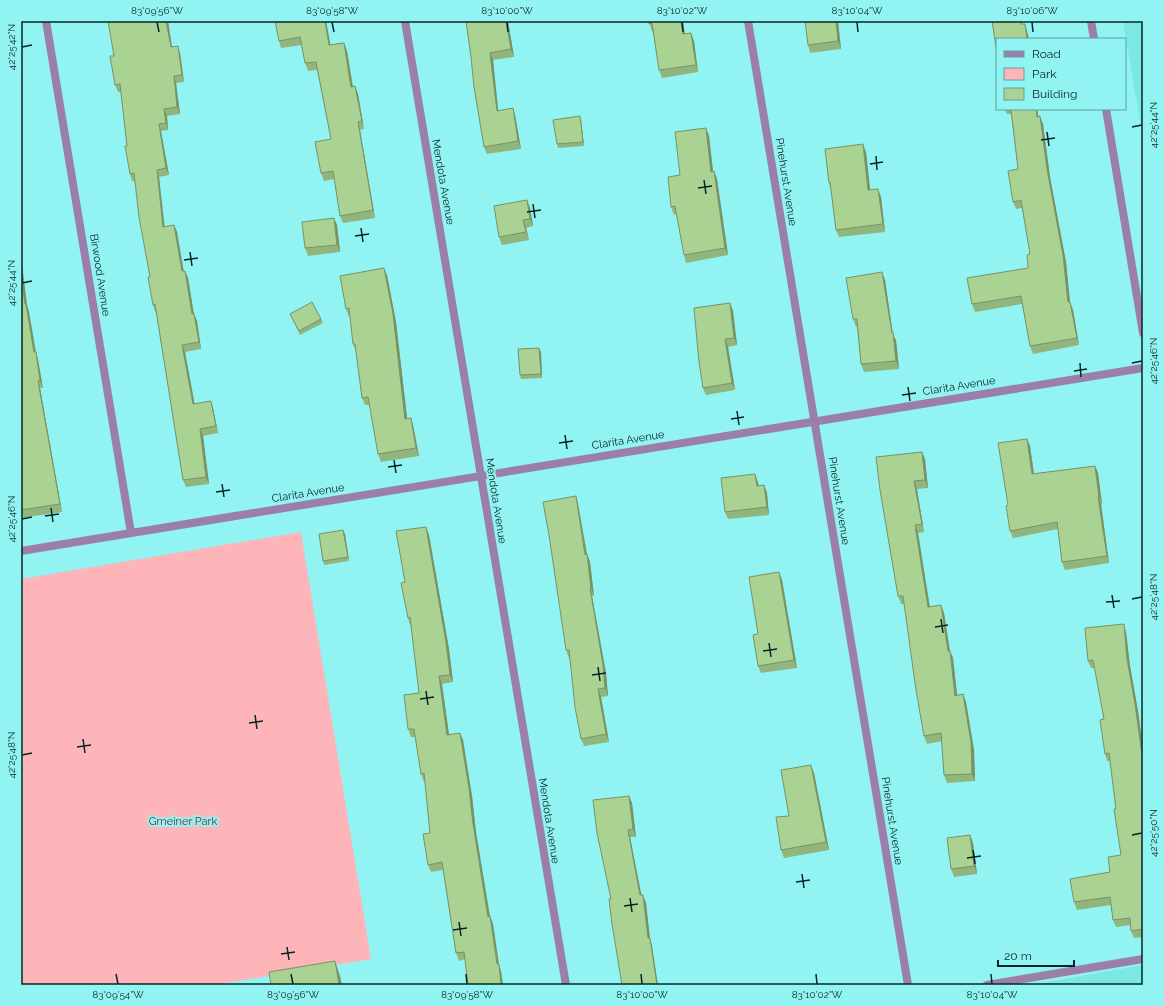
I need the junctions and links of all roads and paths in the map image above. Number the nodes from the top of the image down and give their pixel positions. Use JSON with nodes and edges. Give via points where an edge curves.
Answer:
{"nodes":[{"id":1,"x":46,"y":21,"type":"edge"},
{"id":2,"x":405,"y":21,"type":"edge"},
{"id":3,"x":748,"y":21,"type":"edge"},
{"id":4,"x":1091,"y":21,"type":"edge"},
{"id":5,"x":1094,"y":38,"type":"edge"},
{"id":6,"x":1106,"y":110,"type":"edge"},
{"id":7,"x":1143,"y":334,"type":"edge"},
{"id":8,"x":1143,"y":368,"type":"edge"},
{"id":9,"x":814,"y":421,"type":"junction"},
{"id":10,"x":481,"y":475,"type":"junction"},
{"id":11,"x":131,"y":533,"type":"junction"},
{"id":12,"x":21,"y":551,"type":"edge"},
{"id":13,"x":1143,"y":959,"type":"edge"},
{"id":14,"x":566,"y":985,"type":"edge"},
{"id":15,"x":908,"y":985,"type":"edge"},
{"id":16,"x":987,"y":985,"type":"edge"}],
"edges":[{"from":1,"to":11,"type":"street","name":"Birwood Avenue"},
{"from":2,"to":10,"type":"street","name":"Mendota Avenue"},
{"from":3,"to":9,"type":"street","name":"Pinehurst Avenue"},
{"from":4,"to":5,"type":"street"},
{"from":6,"to":7,"type":"street"},
{"from":8,"to":9,"type":"street","name":"Clarita Avenue"},
{"from":9,"to":10,"type":"street","name":"Clarita Avenue"},
{"from":9,"to":15,"type":"street","name":"Pinehurst Avenue"},
{"from":10,"to":11,"type":"street","name":"Clarita Avenue"},
{"from":10,"to":14,"type":"street","name":"Mendota Avenue"},
{"from":11,"to":12,"type":"street","name":"Clarita Avenue"},
{"from":13,"to":16,"type":"street"}]}
